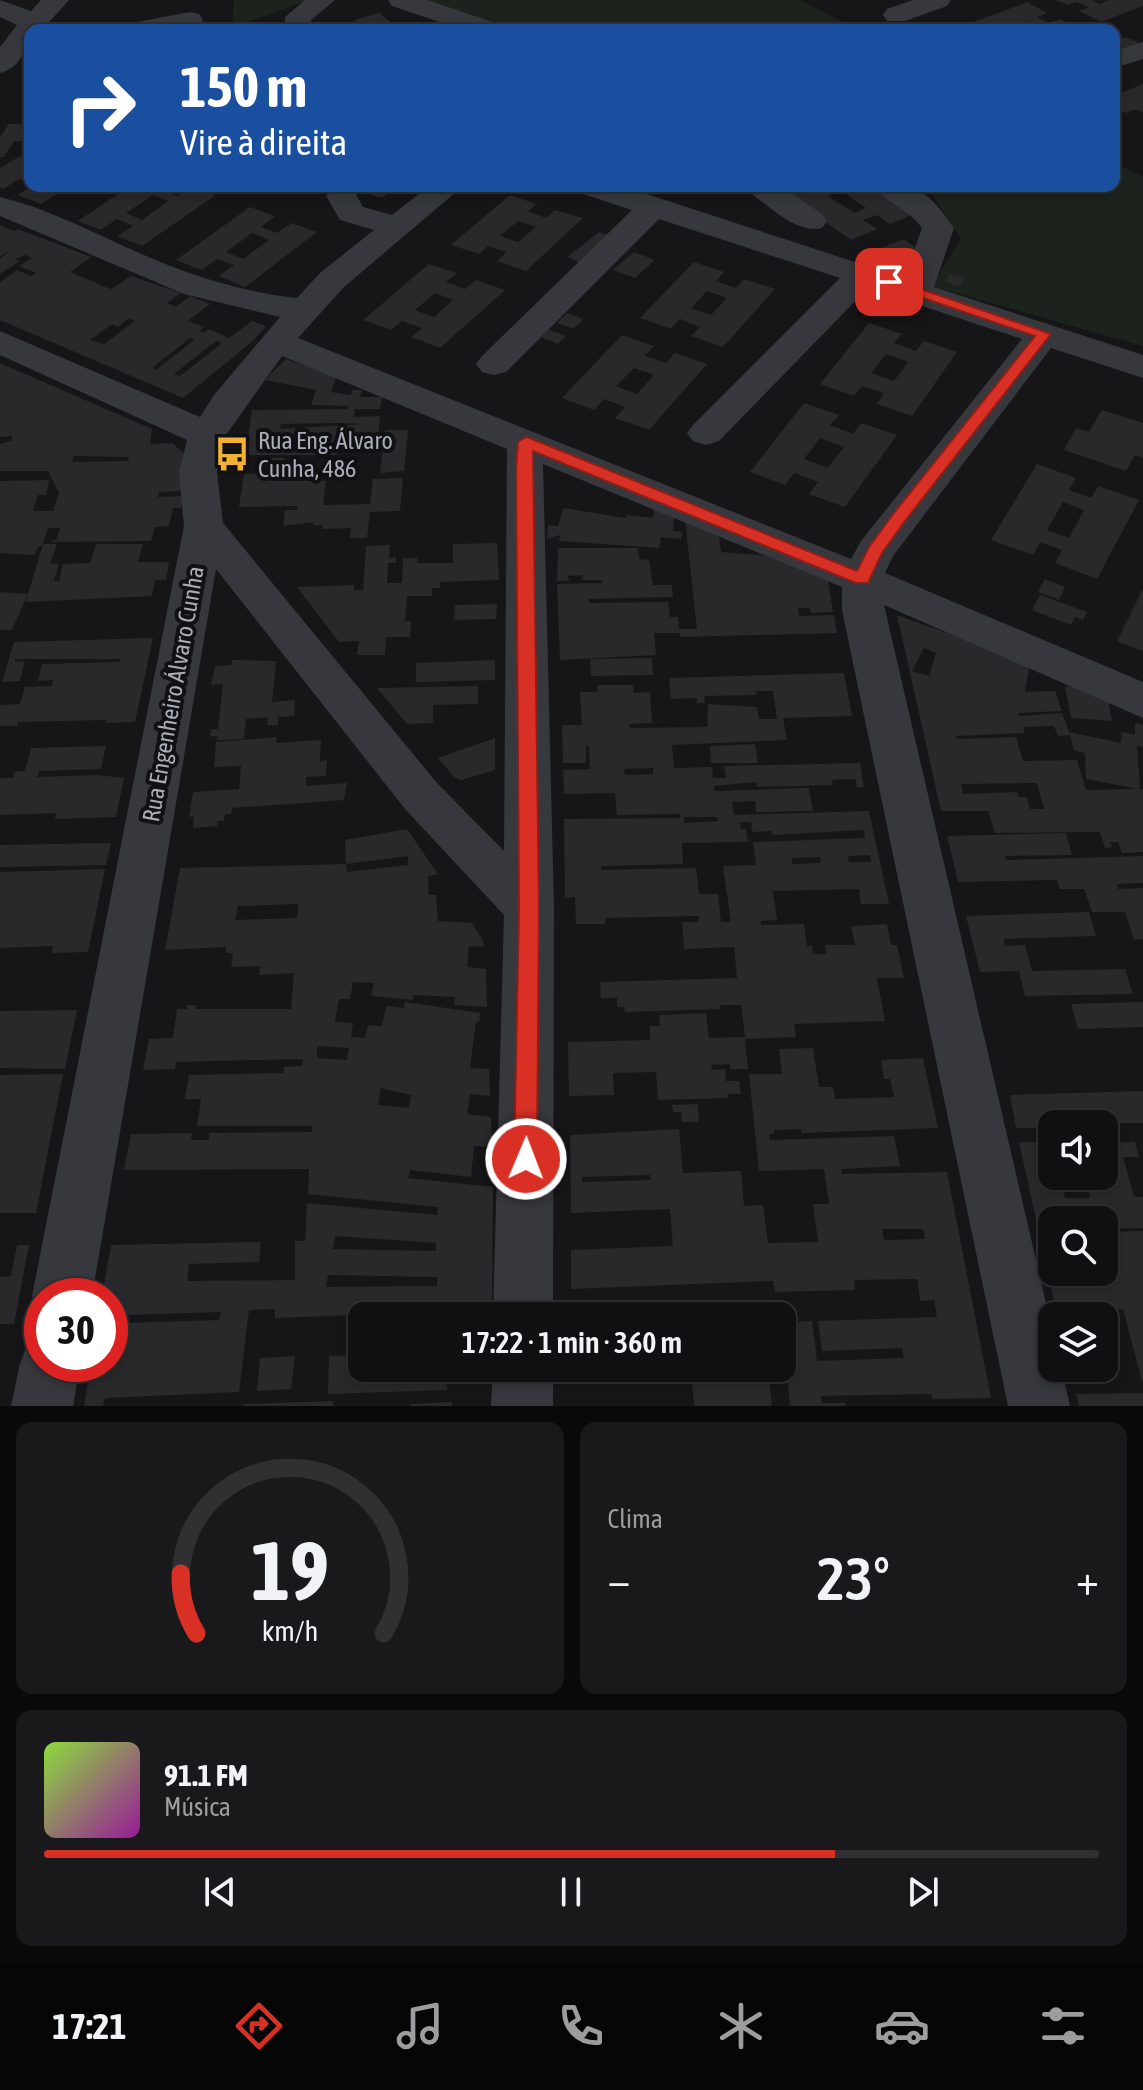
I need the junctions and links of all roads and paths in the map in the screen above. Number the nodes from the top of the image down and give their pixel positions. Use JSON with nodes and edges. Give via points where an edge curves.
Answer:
{"nodes":[{"id":1,"x":56,"y":0,"type":"edge"},
{"id":2,"x":322,"y":0,"type":"edge"},
{"id":3,"x":401,"y":0,"type":"edge"},
{"id":4,"x":938,"y":0,"type":"edge"},
{"id":5,"x":0,"y":7,"type":"edge"},
{"id":6,"x":896,"y":15,"type":"dead end"},
{"id":7,"x":189,"y":17,"type":"edge"},
{"id":8,"x":34,"y":23,"type":"joint"},
{"id":9,"x":160,"y":24,"type":"edge"},
{"id":10,"x":298,"y":24,"type":"edge"},
{"id":11,"x":471,"y":24,"type":"edge"},
{"id":12,"x":24,"y":35,"type":"edge"},
{"id":13,"x":1143,"y":50,"type":"edge"},
{"id":14,"x":1120,"y":58,"type":"edge"},
{"id":15,"x":0,"y":65,"type":"edge"},
{"id":16,"x":338,"y":192,"type":"edge"},
{"id":17,"x":441,"y":192,"type":"edge"},
{"id":18,"x":609,"y":192,"type":"edge"},
{"id":19,"x":770,"y":192,"type":"edge"},
{"id":20,"x":899,"y":192,"type":"edge"},
{"id":21,"x":0,"y":206,"type":"edge"},
{"id":22,"x":653,"y":207,"type":"junction"},
{"id":23,"x":811,"y":221,"type":"dead end"},
{"id":24,"x":397,"y":227,"type":"junction"},
{"id":25,"x":863,"y":274,"type":"junction"},
{"id":26,"x":916,"y":290,"type":"junction"},
{"id":27,"x":290,"y":325,"type":"junction"},
{"id":28,"x":1044,"y":334,"type":"junction"},
{"id":29,"x":0,"y":342,"type":"edge"},
{"id":30,"x":494,"y":364,"type":"dead end"},
{"id":31,"x":1143,"y":367,"type":"edge"},
{"id":32,"x":706,"y":433,"type":"dead end"},
{"id":33,"x":207,"y":435,"type":"junction"},
{"id":34,"x":526,"y":442,"type":"junction"},
{"id":35,"x":204,"y":526,"type":"junction"},
{"id":36,"x":862,"y":579,"type":"junction"},
{"id":37,"x":1143,"y":701,"type":"edge"},
{"id":38,"x":529,"y":908,"type":"junction"},
{"id":39,"x":65,"y":1278,"type":"edge"},
{"id":40,"x":523,"y":1302,"type":"edge"},
{"id":41,"x":47,"y":1382,"type":"edge"},
{"id":42,"x":523,"y":1382,"type":"edge"},
{"id":43,"x":42,"y":1406,"type":"edge"},
{"id":44,"x":522,"y":1406,"type":"edge"},
{"id":45,"x":1039,"y":1406,"type":"edge"}],
"edges":[{"from":1,"to":8,"type":"street"},
{"from":2,"to":10,"type":"street","via":[[298,17]]},
{"from":3,"to":11,"type":"street"},
{"from":4,"to":6,"type":"street"},
{"from":5,"to":8,"type":"street"},
{"from":7,"to":9,"type":"street"},
{"from":12,"to":15,"type":"street"},
{"from":13,"to":14,"type":"street"},
{"from":16,"to":24,"type":"street","via":[[351,213]]},
{"from":17,"to":24,"type":"street","name":"Rua Engenheiro Álvaro Cunha"},
{"from":18,"to":22,"type":"street"},
{"from":19,"to":23,"type":"street"},
{"from":20,"to":26,"type":"street","via":[[923,207],[938,228]]},
{"from":21,"to":27,"type":"street","via":[[218,296],[277,308]]},
{"from":22,"to":25,"type":"street"},
{"from":22,"to":30,"type":"street"},
{"from":24,"to":27,"type":"street","name":"Rua Engenheiro Álvaro Cunha","via":[[332,280]]},
{"from":25,"to":26,"type":"street"},
{"from":25,"to":32,"type":"street"},
{"from":26,"to":28,"type":"street"},
{"from":27,"to":33,"type":"street","name":"Rua Engenheiro Álvaro Cunha"},
{"from":27,"to":34,"type":"street"},
{"from":28,"to":31,"type":"street"},
{"from":28,"to":36,"type":"street","via":[[899,517]]},
{"from":29,"to":33,"type":"street"},
{"from":33,"to":35,"type":"street","name":"Rua Engenheiro Álvaro Cunha","via":[[198,472]]},
{"from":34,"to":36,"type":"street"},
{"from":34,"to":38,"type":"street"},
{"from":35,"to":38,"type":"street","via":[[421,796]]},
{"from":35,"to":39,"type":"street","name":"Rua Engenheiro Álvaro Cunha"},
{"from":36,"to":37,"type":"street"},
{"from":36,"to":45,"type":"street","via":[[863,610]]},
{"from":38,"to":40,"type":"street"},
{"from":41,"to":43,"type":"street"},
{"from":42,"to":44,"type":"street"}]}
